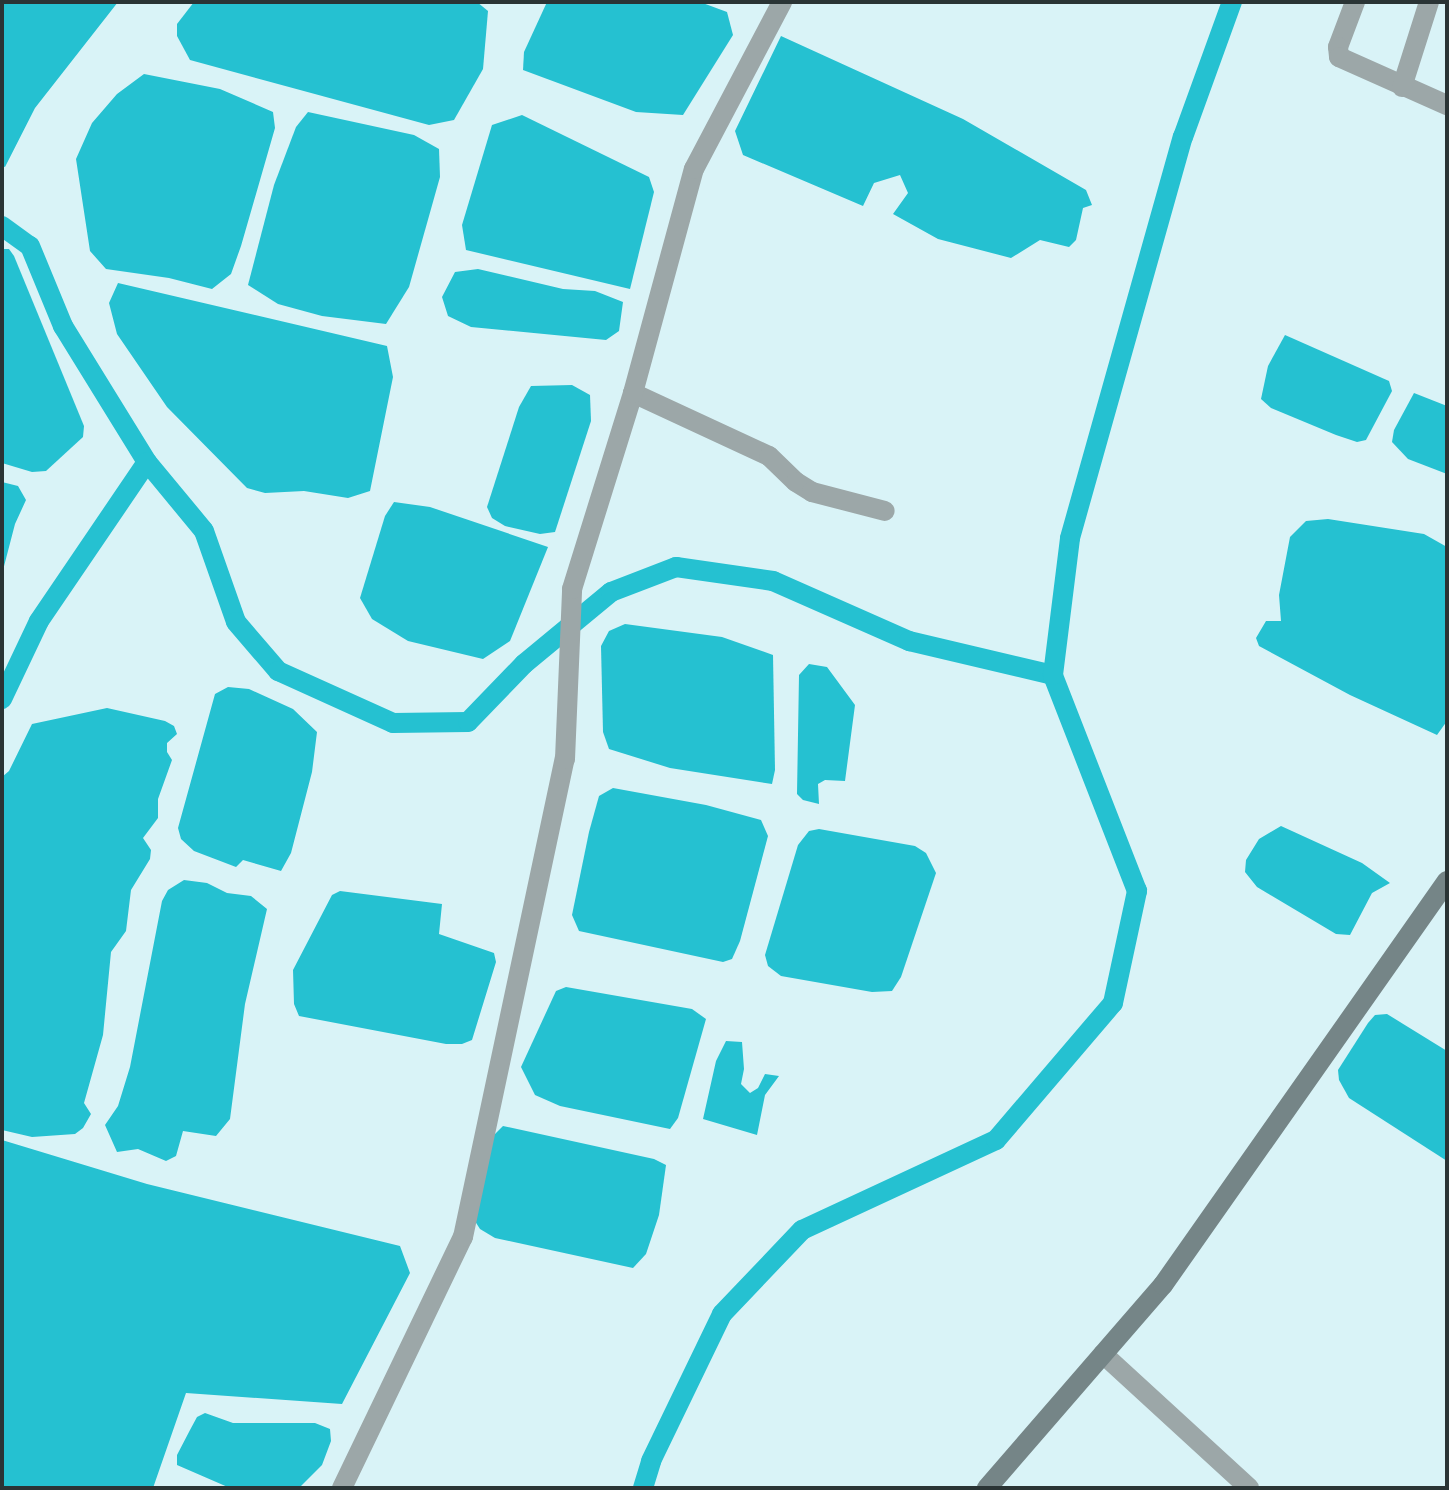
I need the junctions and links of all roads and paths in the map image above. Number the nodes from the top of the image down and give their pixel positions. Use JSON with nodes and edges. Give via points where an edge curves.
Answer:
{"nodes":[{"id":1,"x":782,"y":2,"type":"edge"},
{"id":2,"x":1355,"y":2,"type":"edge"},
{"id":3,"x":1429,"y":2,"type":"edge"},
{"id":4,"x":1402,"y":87,"type":"junction"},
{"id":5,"x":1447,"y":105,"type":"edge"},
{"id":6,"x":633,"y":393,"type":"junction"},
{"id":7,"x":885,"y":511,"type":"dead end"},
{"id":8,"x":1447,"y":881,"type":"edge"},
{"id":9,"x":1103,"y":1354,"type":"junction"},
{"id":10,"x":342,"y":1488,"type":"edge"},
{"id":11,"x":987,"y":1488,"type":"edge"},
{"id":12,"x":1249,"y":1488,"type":"edge"}],
"edges":[{"from":1,"to":6,"type":"street","via":[[694,169]]},
{"from":2,"to":4,"type":"street","via":[[1339,57]]},
{"from":3,"to":4,"type":"street"},
{"from":4,"to":5,"type":"street"},
{"from":6,"to":7,"type":"street","via":[[769,456],[812,492]]},
{"from":6,"to":10,"type":"street","via":[[572,589],[565,759],[463,1237]]},
{"from":8,"to":9,"type":"street","via":[[1163,1285]]},
{"from":9,"to":11,"type":"street"},
{"from":9,"to":12,"type":"street"}]}
